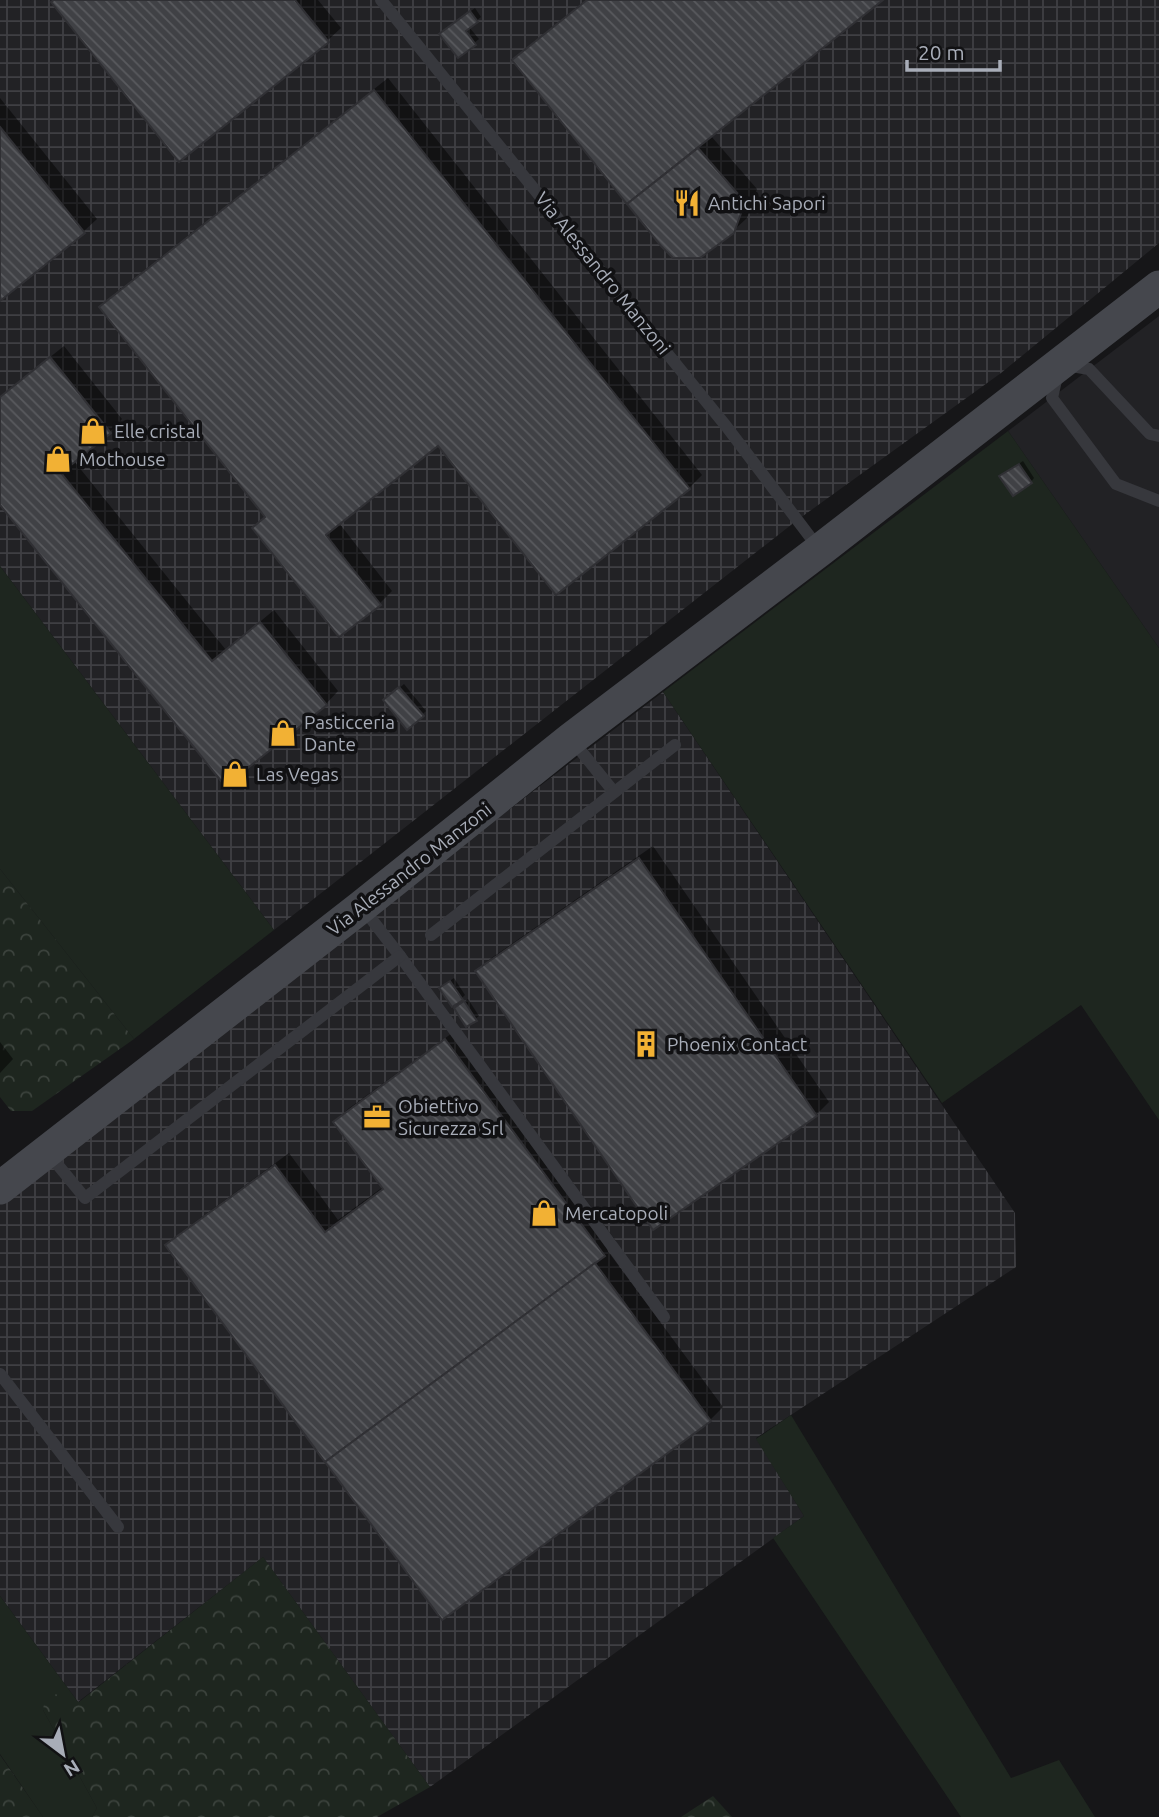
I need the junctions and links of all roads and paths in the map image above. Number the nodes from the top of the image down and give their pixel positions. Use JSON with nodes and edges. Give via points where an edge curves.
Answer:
{"nodes":[{"id":1,"x":381,"y":0,"type":"edge"},
{"id":2,"x":1159,"y":287,"type":"edge"},
{"id":3,"x":1059,"y":364,"type":"junction"},
{"id":4,"x":1159,"y":436,"type":"edge"},
{"id":5,"x":1159,"y":501,"type":"edge"},
{"id":6,"x":820,"y":550,"type":"junction"},
{"id":7,"x":572,"y":739,"type":"junction"},
{"id":8,"x":675,"y":745,"type":"dead end"},
{"id":9,"x":614,"y":792,"type":"junction"},
{"id":10,"x":361,"y":907,"type":"junction"},
{"id":11,"x":431,"y":935,"type":"dead end"},
{"id":12,"x":400,"y":956,"type":"junction"},
{"id":13,"x":48,"y":1153,"type":"junction"},
{"id":14,"x":0,"y":1188,"type":"edge"},
{"id":15,"x":664,"y":1317,"type":"dead end"},
{"id":16,"x":0,"y":1374,"type":"edge"},
{"id":17,"x":118,"y":1527,"type":"dead end"}],
"edges":[{"from":1,"to":6,"type":"lane","name":"Via Alessandro Manzoni","via":[[726,426]]},
{"from":2,"to":3,"type":"main road","name":"Via Alessandro Manzoni"},
{"from":3,"to":4,"type":"lane","via":[[1089,369],[1150,434]]},
{"from":3,"to":5,"type":"lane","via":[[1052,398],[1116,484]]},
{"from":3,"to":6,"type":"main road","name":"Via Alessandro Manzoni"},
{"from":6,"to":7,"type":"main road","name":"Via Alessandro Manzoni"},
{"from":7,"to":9,"type":"lane"},
{"from":7,"to":10,"type":"main road","name":"Via Alessandro Manzoni"},
{"from":8,"to":9,"type":"lane"},
{"from":9,"to":11,"type":"lane"},
{"from":10,"to":12,"type":"lane"},
{"from":10,"to":13,"type":"main road","name":"Via Alessandro Manzoni"},
{"from":12,"to":13,"type":"lane","via":[[85,1198]]},
{"from":12,"to":15,"type":"lane"},
{"from":13,"to":14,"type":"main road","name":"Via Alessandro Manzoni"},
{"from":16,"to":17,"type":"lane"}]}
